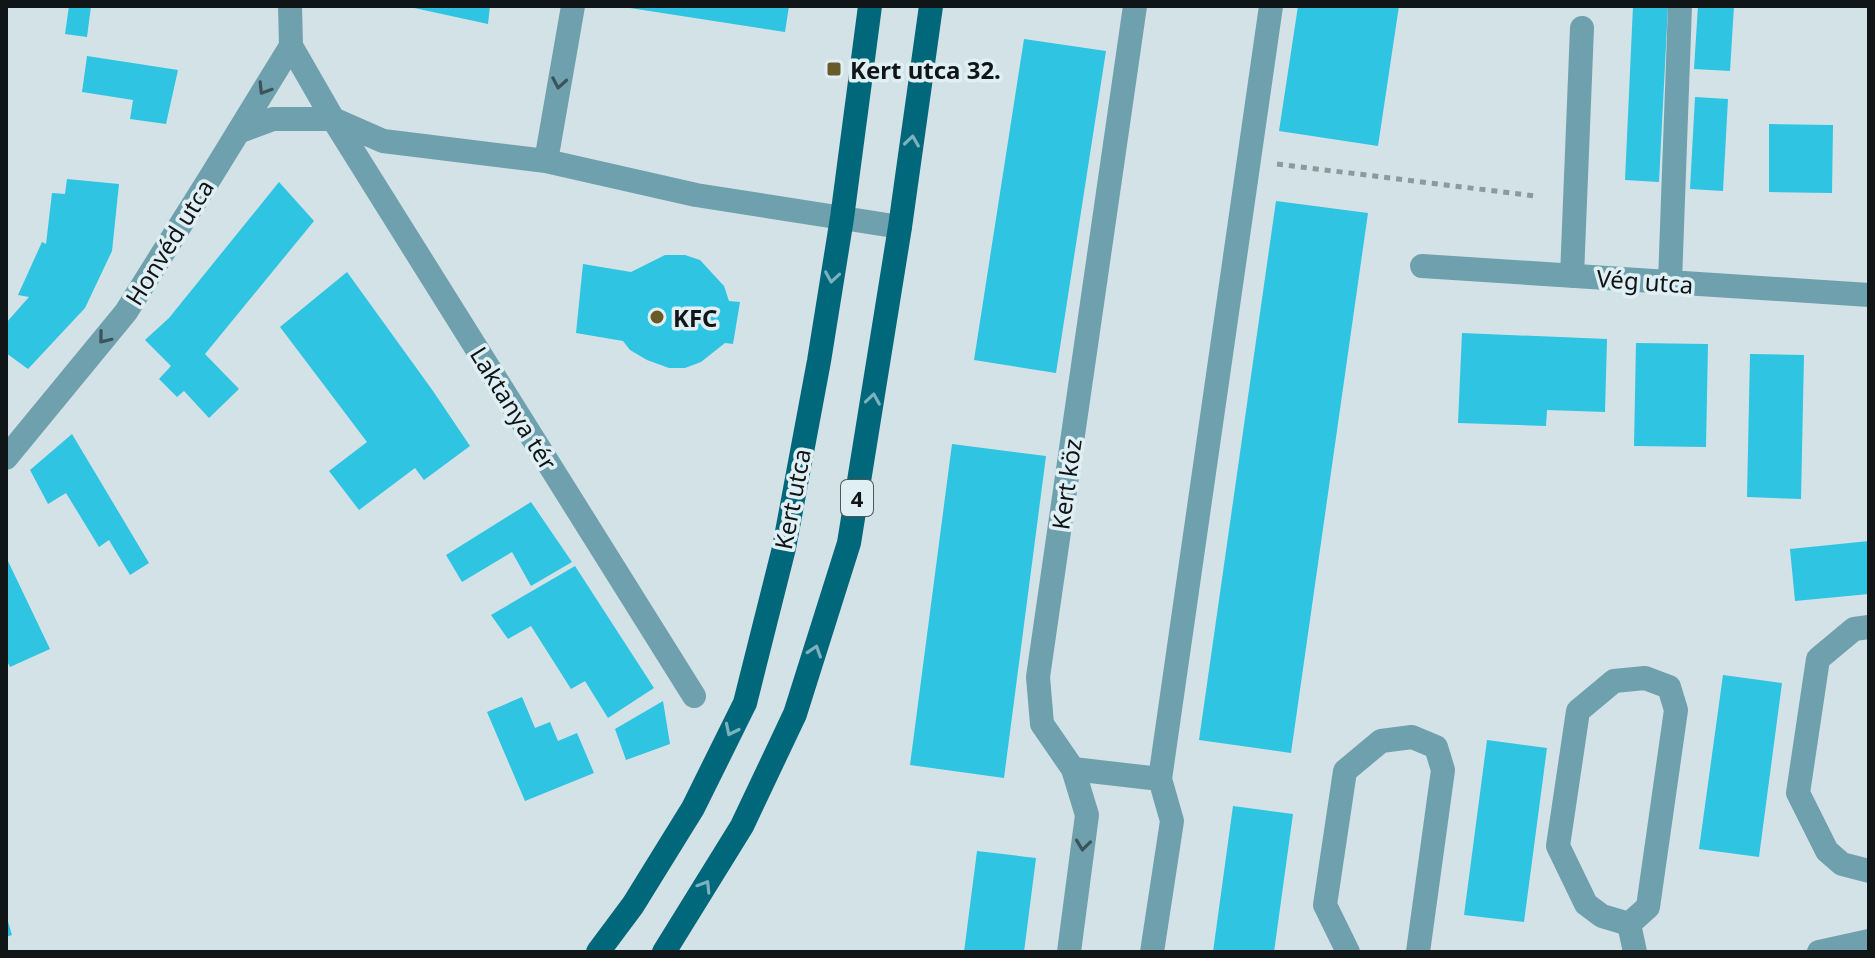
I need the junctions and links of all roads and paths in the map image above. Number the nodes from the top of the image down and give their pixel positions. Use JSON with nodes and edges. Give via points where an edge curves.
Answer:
{"nodes":[{"id":1,"x":290,"y":6,"type":"edge"},
{"id":2,"x":573,"y":6,"type":"edge"},
{"id":3,"x":870,"y":6,"type":"edge"},
{"id":4,"x":931,"y":6,"type":"edge"},
{"id":5,"x":1135,"y":6,"type":"edge"},
{"id":6,"x":1271,"y":6,"type":"edge"},
{"id":7,"x":1680,"y":6,"type":"edge"},
{"id":8,"x":1582,"y":28,"type":"dead end"},
{"id":9,"x":291,"y":46,"type":"junction"},
{"id":10,"x":333,"y":119,"type":"junction"},
{"id":11,"x":238,"y":132,"type":"junction"},
{"id":12,"x":1248,"y":160,"type":"junction"},
{"id":13,"x":546,"y":161,"type":"junction"},
{"id":14,"x":1535,"y":196,"type":"dead end"},
{"id":15,"x":842,"y":218,"type":"junction"},
{"id":16,"x":900,"y":227,"type":"junction"},
{"id":17,"x":1422,"y":266,"type":"dead end"},
{"id":18,"x":1572,"y":276,"type":"junction"},
{"id":19,"x":1670,"y":282,"type":"junction"},
{"id":20,"x":1869,"y":295,"type":"edge"},
{"id":21,"x":6,"y":458,"type":"edge"},
{"id":22,"x":1869,"y":627,"type":"edge"},
{"id":23,"x":694,"y":696,"type":"dead end"},
{"id":24,"x":1073,"y":769,"type":"junction"},
{"id":25,"x":1160,"y":779,"type":"junction"},
{"id":26,"x":1869,"y":871,"type":"edge"},
{"id":27,"x":1629,"y":924,"type":"junction"},
{"id":28,"x":1869,"y":941,"type":"edge"},
{"id":29,"x":598,"y":952,"type":"edge"},
{"id":30,"x":664,"y":952,"type":"edge"},
{"id":31,"x":1069,"y":952,"type":"edge"},
{"id":32,"x":1152,"y":952,"type":"edge"},
{"id":33,"x":1348,"y":952,"type":"edge"},
{"id":34,"x":1418,"y":952,"type":"edge"},
{"id":35,"x":1635,"y":952,"type":"edge"},
{"id":36,"x":1819,"y":952,"type":"edge"}],
"edges":[{"from":1,"to":9,"type":"street"},
{"from":2,"to":13,"type":"street","one_way":true},
{"from":3,"to":15,"type":"main road","name":"Kert utca"},
{"from":16,"to":4,"type":"main road","number":"4","one_way":true},
{"from":5,"to":24,"type":"street","name":"Kert köz","via":[[1038,677],[1042,724]]},
{"from":6,"to":12,"type":"street"},
{"from":7,"to":19,"type":"street"},
{"from":8,"to":18,"type":"street"},
{"from":9,"to":10,"type":"street","name":"Laktanya tér"},
{"from":9,"to":11,"type":"street","name":"Honvéd utca","one_way":true},
{"from":10,"to":11,"type":"street","via":[[273,119]]},
{"from":10,"to":13,"type":"street","via":[[383,141]]},
{"from":10,"to":23,"type":"street","name":"Laktanya tér"},
{"from":11,"to":21,"type":"street","name":"Honvéd utca","one_way":true,"via":[[126,312]]},
{"from":12,"to":14,"type":"path"},
{"from":12,"to":25,"type":"street"},
{"from":13,"to":15,"type":"street","via":[[696,195]]},
{"from":15,"to":16,"type":"street"},
{"from":15,"to":29,"type":"main road","name":"Kert utca","one_way":true,"via":[[784,548],[745,703],[693,808]]},
{"from":30,"to":16,"type":"main road","number":"4","one_way":true,"via":[[742,826],[795,714],[849,543]]},
{"from":17,"to":18,"type":"street","name":"Vég utca"},
{"from":18,"to":19,"type":"street","name":"Vég utca"},
{"from":19,"to":20,"type":"street","name":"Vég utca"},
{"from":22,"to":26,"type":"street","via":[[1854,629],[1818,659],[1798,793],[1827,851],[1842,864]]},
{"from":24,"to":25,"type":"street"},
{"from":24,"to":31,"type":"street","name":"Kert köz","one_way":true,"via":[[1087,815]]},
{"from":25,"to":32,"type":"street","via":[[1172,821]]},
{"from":27,"to":27,"type":"street","via":[[1648,907],[1676,710],[1669,687],[1645,678],[1614,681],[1578,711],[1558,846],[1586,904],[1602,916]]},
{"from":27,"to":35,"type":"street"},
{"from":28,"to":36,"type":"street"},
{"from":33,"to":34,"type":"street","via":[[1325,905],[1345,771],[1381,741],[1412,737],[1436,747],[1443,770]]}]}
